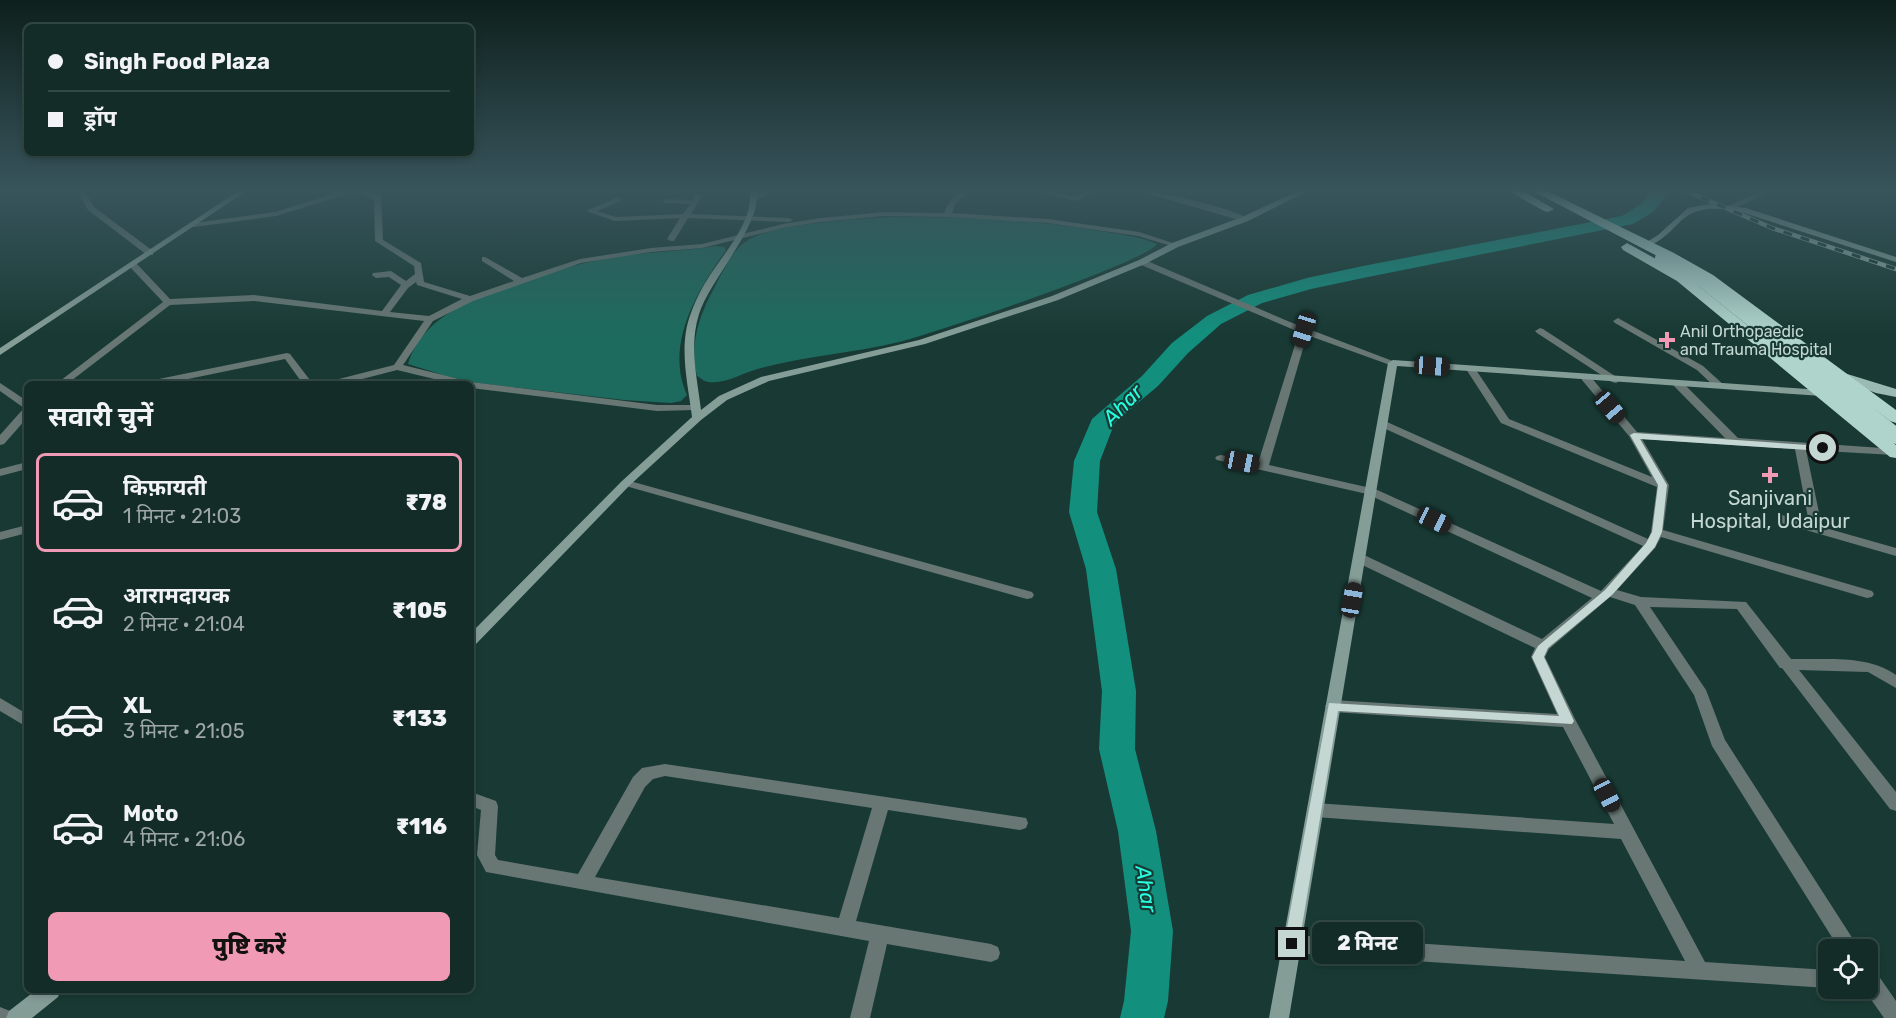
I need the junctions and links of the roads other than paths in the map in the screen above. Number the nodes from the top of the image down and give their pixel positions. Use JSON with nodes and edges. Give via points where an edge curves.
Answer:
{"nodes":[{"id":1,"x":130,"y":238,"type":"edge"},
{"id":2,"x":174,"y":238,"type":"edge"},
{"id":3,"x":379,"y":238,"type":"edge"},
{"id":4,"x":741,"y":238,"type":"edge"},
{"id":5,"x":1150,"y":238,"type":"edge"},
{"id":6,"x":1195,"y":238,"type":"edge"},
{"id":7,"x":1606,"y":238,"type":"edge"},
{"id":8,"x":1622,"y":238,"type":"edge"},
{"id":9,"x":1662,"y":238,"type":"edge"},
{"id":10,"x":1827,"y":238,"type":"edge"},
{"id":11,"x":736,"y":239,"type":"junction"},
{"id":12,"x":1626,"y":240,"type":"junction"},
{"id":13,"x":1175,"y":245,"type":"junction"},
{"id":14,"x":1646,"y":245,"type":"junction"},
{"id":15,"x":150,"y":253,"type":"junction"},
{"id":16,"x":1661,"y":258,"type":"junction"},
{"id":17,"x":485,"y":259,"type":"dead end"},
{"id":18,"x":1896,"y":260,"type":"edge"},
{"id":19,"x":1142,"y":262,"type":"junction"},
{"id":20,"x":133,"y":265,"type":"junction"},
{"id":21,"x":376,"y":275,"type":"dead end"},
{"id":22,"x":419,"y":275,"type":"junction"},
{"id":23,"x":519,"y":280,"type":"junction"},
{"id":24,"x":406,"y":285,"type":"junction"},
{"id":25,"x":470,"y":299,"type":"junction"},
{"id":26,"x":168,"y":302,"type":"junction"},
{"id":27,"x":385,"y":312,"type":"junction"},
{"id":28,"x":430,"y":319,"type":"junction"},
{"id":29,"x":1618,"y":321,"type":"dead end"},
{"id":30,"x":1304,"y":330,"type":"junction"},
{"id":31,"x":1540,"y":331,"type":"dead end"},
{"id":32,"x":0,"y":352,"type":"edge"},
{"id":33,"x":1393,"y":363,"type":"junction"},
{"id":34,"x":397,"y":367,"type":"junction"},
{"id":35,"x":1826,"y":367,"type":"junction"},
{"id":36,"x":1471,"y":369,"type":"junction"},
{"id":37,"x":1586,"y":378,"type":"junction"},
{"id":38,"x":1616,"y":380,"type":"junction"},
{"id":39,"x":65,"y":381,"type":"edge"},
{"id":40,"x":164,"y":381,"type":"edge"},
{"id":41,"x":306,"y":381,"type":"edge"},
{"id":42,"x":343,"y":381,"type":"edge"},
{"id":43,"x":456,"y":381,"type":"edge"},
{"id":44,"x":1678,"y":384,"type":"junction"},
{"id":45,"x":474,"y":385,"type":"edge"},
{"id":46,"x":0,"y":386,"type":"edge"},
{"id":47,"x":1720,"y":387,"type":"junction"},
{"id":48,"x":1822,"y":393,"type":"junction"},
{"id":49,"x":1862,"y":394,"type":"junction"},
{"id":50,"x":1896,"y":394,"type":"edge"},
{"id":51,"x":24,"y":404,"type":"edge"},
{"id":52,"x":696,"y":412,"type":"junction"},
{"id":53,"x":1892,"y":412,"type":"edge"},
{"id":54,"x":24,"y":414,"type":"edge"},
{"id":55,"x":1849,"y":414,"type":"junction"},
{"id":56,"x":1383,"y":424,"type":"junction"},
{"id":57,"x":1634,"y":435,"type":"junction"},
{"id":58,"x":1896,"y":436,"type":"edge"},
{"id":59,"x":0,"y":442,"type":"edge"},
{"id":60,"x":1735,"y":442,"type":"junction"},
{"id":61,"x":1800,"y":447,"type":"junction"},
{"id":62,"x":1895,"y":452,"type":"edge"},
{"id":63,"x":1221,"y":458,"type":"dead end"},
{"id":64,"x":24,"y":466,"type":"edge"},
{"id":65,"x":1263,"y":466,"type":"junction"},
{"id":66,"x":0,"y":473,"type":"edge"},
{"id":67,"x":626,"y":483,"type":"junction"},
{"id":68,"x":1663,"y":485,"type":"junction"},
{"id":69,"x":1371,"y":491,"type":"junction"},
{"id":70,"x":1782,"y":519,"type":"dead end"},
{"id":71,"x":1816,"y":528,"type":"junction"},
{"id":72,"x":24,"y":530,"type":"edge"},
{"id":73,"x":1657,"y":532,"type":"junction"},
{"id":74,"x":0,"y":536,"type":"edge"},
{"id":75,"x":1651,"y":545,"type":"junction"},
{"id":76,"x":1896,"y":552,"type":"edge"},
{"id":77,"x":1359,"y":558,"type":"junction"},
{"id":78,"x":1867,"y":594,"type":"dead end"},
{"id":79,"x":1028,"y":595,"type":"dead end"},
{"id":80,"x":1605,"y":595,"type":"junction"},
{"id":81,"x":1640,"y":602,"type":"junction"},
{"id":82,"x":474,"y":638,"type":"edge"},
{"id":83,"x":1544,"y":646,"type":"junction"},
{"id":84,"x":1785,"y":664,"type":"junction"},
{"id":85,"x":1896,"y":683,"type":"edge"},
{"id":86,"x":1333,"y":706,"type":"junction"},
{"id":87,"x":4,"y":711,"type":"edge"},
{"id":88,"x":24,"y":720,"type":"edge"},
{"id":89,"x":1568,"y":721,"type":"junction"},
{"id":90,"x":474,"y":800,"type":"edge"},
{"id":91,"x":882,"y":802,"type":"junction"},
{"id":92,"x":1896,"y":804,"type":"edge"},
{"id":93,"x":1315,"y":810,"type":"junction"},
{"id":94,"x":1020,"y":823,"type":"dead end"},
{"id":95,"x":1627,"y":832,"type":"junction"},
{"id":96,"x":583,"y":882,"type":"junction"},
{"id":97,"x":844,"y":928,"type":"junction"},
{"id":98,"x":880,"y":934,"type":"junction"},
{"id":99,"x":1844,"y":939,"type":"edge"},
{"id":100,"x":1292,"y":944,"type":"junction"},
{"id":101,"x":991,"y":953,"type":"dead end"},
{"id":102,"x":1700,"y":971,"type":"junction"},
{"id":103,"x":1818,"y":978,"type":"edge"},
{"id":104,"x":47,"y":993,"type":"edge"},
{"id":105,"x":1878,"y":993,"type":"edge"},
{"id":106,"x":16,"y":1018,"type":"edge"},
{"id":107,"x":860,"y":1018,"type":"edge"},
{"id":108,"x":1279,"y":1018,"type":"edge"},
{"id":109,"x":1896,"y":1018,"type":"edge"}],
"edges":[{"from":1,"to":15,"type":"street"},
{"from":2,"to":15,"type":"street"},
{"from":3,"to":22,"type":"street","via":[[418,265]]},
{"from":4,"to":11,"type":"street"},
{"from":5,"to":13,"type":"street"},
{"from":6,"to":13,"type":"street"},
{"from":7,"to":12,"type":"highway"},
{"from":8,"to":12,"type":"highway"},
{"from":9,"to":14,"type":"street"},
{"from":10,"to":18,"type":"street"},
{"from":11,"to":23,"type":"street","via":[[580,261]]},
{"from":11,"to":52,"type":"street","via":[[695,313],[688,343]]},
{"from":12,"to":14,"type":"highway"},
{"from":12,"to":16,"type":"highway"},
{"from":12,"to":48,"type":"highway","via":[[1681,278]]},
{"from":13,"to":19,"type":"street"},
{"from":14,"to":16,"type":"highway"},
{"from":14,"to":35,"type":"highway","via":[[1709,278]]},
{"from":15,"to":20,"type":"street"},
{"from":16,"to":58,"type":"highway","bridge":true,"via":[[1702,282]]},
{"from":17,"to":23,"type":"street"},
{"from":19,"to":30,"type":"street"},
{"from":19,"to":52,"type":"street","via":[[1055,298],[922,342],[765,379]]},
{"from":20,"to":26,"type":"street"},
{"from":20,"to":32,"type":"street"},
{"from":21,"to":24,"type":"street","via":[[391,274]]},
{"from":22,"to":24,"type":"street"},
{"from":22,"to":25,"type":"street","via":[[420,283]]},
{"from":23,"to":25,"type":"street"},
{"from":24,"to":27,"type":"street"},
{"from":25,"to":28,"type":"street"},
{"from":26,"to":27,"type":"street","via":[[254,298]]},
{"from":26,"to":39,"type":"street"},
{"from":27,"to":28,"type":"street"},
{"from":28,"to":34,"type":"street"},
{"from":29,"to":47,"type":"street","via":[[1700,368]]},
{"from":30,"to":33,"type":"street"},
{"from":30,"to":65,"type":"street"},
{"from":31,"to":38,"type":"street"},
{"from":33,"to":36,"type":"street"},
{"from":33,"to":56,"type":"street"},
{"from":34,"to":42,"type":"street"},
{"from":34,"to":43,"type":"street"},
{"from":35,"to":49,"type":"highway"},
{"from":35,"to":50,"type":"main road","via":[[1854,382]]},
{"from":36,"to":37,"type":"street"},
{"from":36,"to":68,"type":"street","via":[[1506,421]]},
{"from":37,"to":38,"type":"street"},
{"from":37,"to":57,"type":"street"},
{"from":38,"to":44,"type":"street"},
{"from":40,"to":41,"type":"street","via":[[287,356]]},
{"from":44,"to":47,"type":"street"},
{"from":44,"to":60,"type":"street"},
{"from":45,"to":52,"type":"street"},
{"from":46,"to":51,"type":"street"},
{"from":47,"to":48,"type":"street"},
{"from":48,"to":49,"type":"main road"},
{"from":48,"to":55,"type":"highway"},
{"from":49,"to":50,"type":"main road"},
{"from":49,"to":53,"type":"highway"},
{"from":52,"to":67,"type":"street"},
{"from":53,"to":55,"type":"main road"},
{"from":54,"to":59,"type":"street"},
{"from":55,"to":62,"type":"highway"},
{"from":56,"to":69,"type":"street"},
{"from":56,"to":75,"type":"street"},
{"from":57,"to":60,"type":"street"},
{"from":57,"to":68,"type":"street"},
{"from":60,"to":61,"type":"street"},
{"from":61,"to":62,"type":"street"},
{"from":61,"to":71,"type":"street"},
{"from":63,"to":65,"type":"street"},
{"from":64,"to":66,"type":"street"},
{"from":65,"to":69,"type":"street"},
{"from":67,"to":79,"type":"street"},
{"from":67,"to":82,"type":"street"},
{"from":68,"to":73,"type":"street"},
{"from":69,"to":77,"type":"street"},
{"from":69,"to":80,"type":"street"},
{"from":70,"to":71,"type":"street"},
{"from":71,"to":76,"type":"street"},
{"from":72,"to":74,"type":"street"},
{"from":73,"to":75,"type":"street"},
{"from":73,"to":78,"type":"street"},
{"from":75,"to":80,"type":"street"},
{"from":77,"to":83,"type":"street"},
{"from":77,"to":86,"type":"street"},
{"from":80,"to":81,"type":"street"},
{"from":80,"to":83,"type":"street"},
{"from":81,"to":84,"type":"street","via":[[1741,605]]},
{"from":81,"to":99,"type":"street","via":[[1701,694],[1718,742]]},
{"from":83,"to":89,"type":"street","via":[[1538,657]]},
{"from":84,"to":85,"type":"street","via":[[1869,667]]},
{"from":84,"to":92,"type":"street"},
{"from":86,"to":89,"type":"street"},
{"from":86,"to":93,"type":"street"},
{"from":87,"to":88,"type":"street"},
{"from":89,"to":95,"type":"street"},
{"from":90,"to":96,"type":"street","via":[[490,806],[486,855],[492,867]]},
{"from":91,"to":94,"type":"street"},
{"from":91,"to":96,"type":"street","via":[[665,770],[648,773],[639,782]]},
{"from":91,"to":97,"type":"street"},
{"from":93,"to":95,"type":"street"},
{"from":93,"to":100,"type":"street"},
{"from":95,"to":102,"type":"street"},
{"from":96,"to":97,"type":"street"},
{"from":97,"to":98,"type":"street"},
{"from":98,"to":101,"type":"street"},
{"from":98,"to":107,"type":"street"},
{"from":100,"to":102,"type":"street"},
{"from":100,"to":108,"type":"street"},
{"from":102,"to":103,"type":"street"},
{"from":104,"to":106,"type":"street"},
{"from":105,"to":109,"type":"street"}]}
